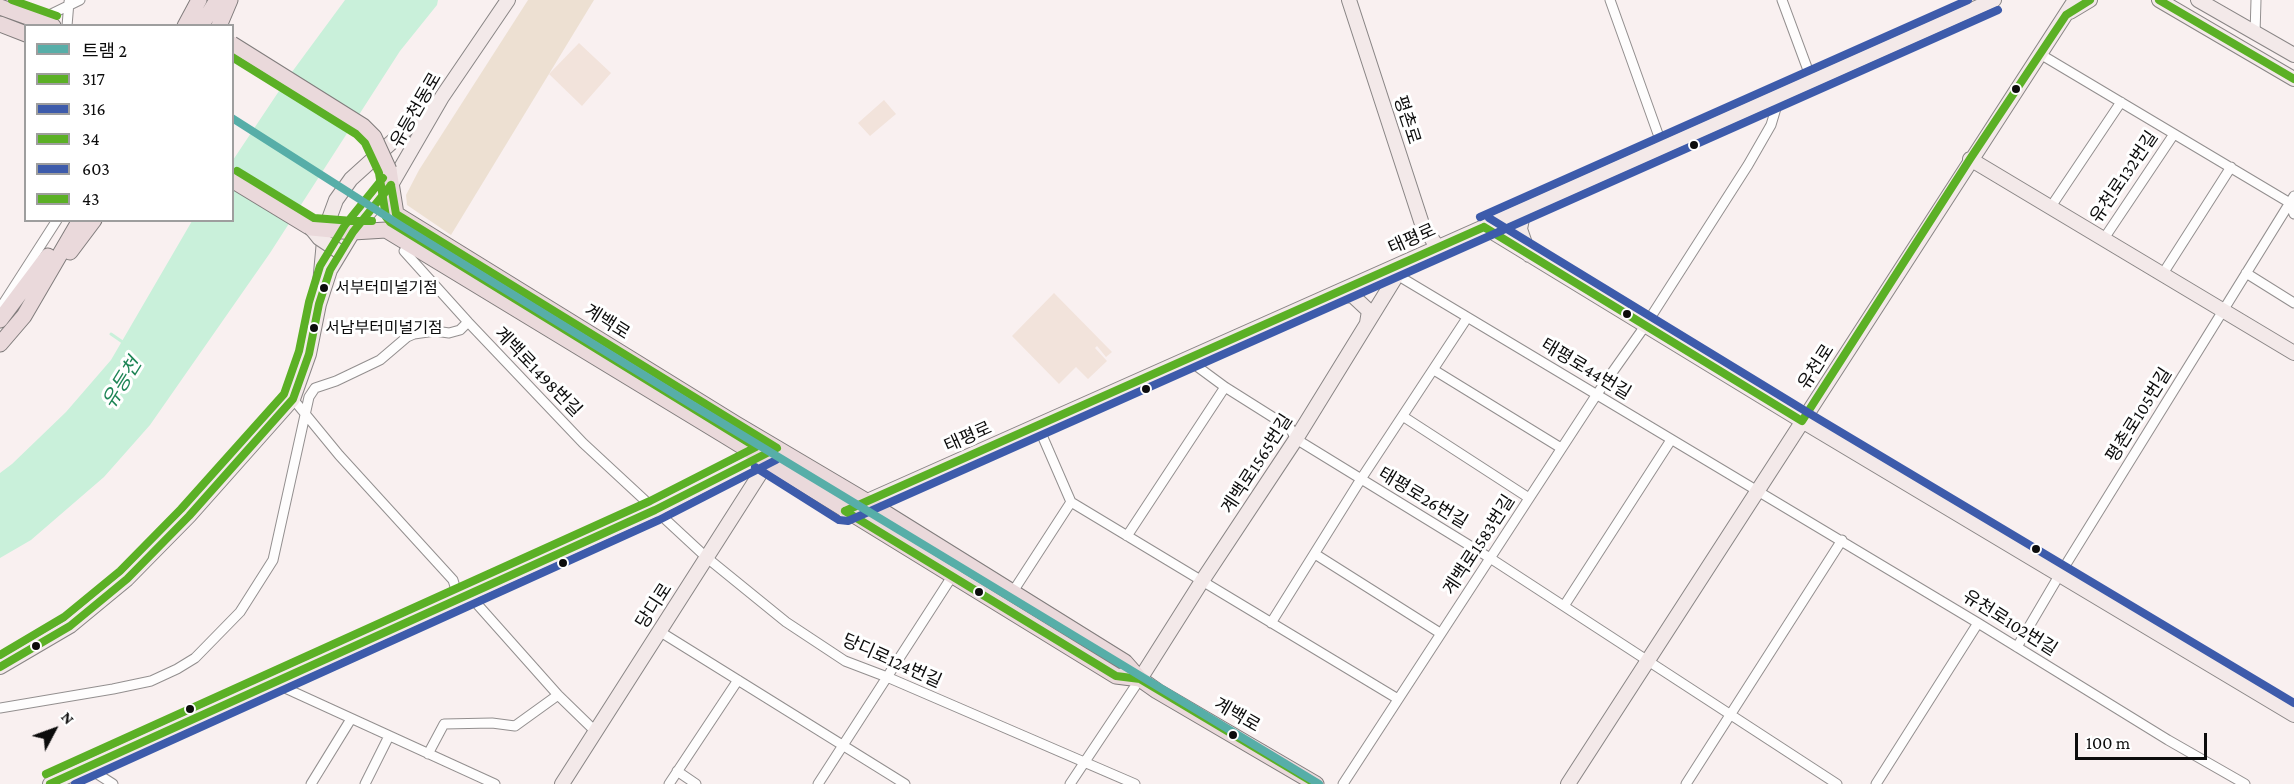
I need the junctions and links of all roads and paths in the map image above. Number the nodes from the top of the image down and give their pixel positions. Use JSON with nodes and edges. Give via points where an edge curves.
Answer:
{"nodes":[{"id":1,"x":80,"y":0,"type":"edge"},
{"id":2,"x":217,"y":0,"type":"edge"},
{"id":3,"x":230,"y":0,"type":"edge"},
{"id":4,"x":508,"y":0,"type":"edge"},
{"id":5,"x":1348,"y":0,"type":"edge"},
{"id":6,"x":1610,"y":0,"type":"edge"},
{"id":7,"x":1782,"y":0,"type":"edge"},
{"id":8,"x":1994,"y":0,"type":"edge"},
{"id":9,"x":2075,"y":0,"type":"edge"},
{"id":10,"x":2090,"y":0,"type":"edge"},
{"id":11,"x":2159,"y":0,"type":"edge"},
{"id":12,"x":2198,"y":0,"type":"edge"},
{"id":13,"x":2256,"y":0,"type":"edge"},
{"id":14,"x":69,"y":3,"type":"edge"},
{"id":15,"x":0,"y":7,"type":"edge"},
{"id":16,"x":198,"y":15,"type":"edge"},
{"id":17,"x":2066,"y":15,"type":"junction"},
{"id":18,"x":46,"y":23,"type":"edge"},
{"id":19,"x":0,"y":24,"type":"edge"},
{"id":20,"x":67,"y":24,"type":"edge"},
{"id":21,"x":220,"y":24,"type":"edge"},
{"id":22,"x":24,"y":33,"type":"edge"},
{"id":23,"x":2255,"y":34,"type":"junction"},
{"id":24,"x":234,"y":45,"type":"edge"},
{"id":25,"x":2040,"y":54,"type":"junction"},
{"id":26,"x":2294,"y":55,"type":"edge"},
{"id":27,"x":2294,"y":79,"type":"edge"},
{"id":28,"x":1812,"y":81,"type":"junction"},
{"id":29,"x":1780,"y":95,"type":"junction"},
{"id":30,"x":442,"y":97,"type":"junction"},
{"id":31,"x":2121,"y":102,"type":"junction"},
{"id":32,"x":2174,"y":134,"type":"junction"},
{"id":33,"x":1663,"y":148,"type":"junction"},
{"id":34,"x":1970,"y":159,"type":"junction"},
{"id":35,"x":2231,"y":167,"type":"junction"},
{"id":36,"x":390,"y":178,"type":"junction"},
{"id":37,"x":234,"y":181,"type":"edge"},
{"id":38,"x":2292,"y":199,"type":"edge"},
{"id":39,"x":2050,"y":208,"type":"junction"},
{"id":40,"x":1524,"y":209,"type":"junction"},
{"id":41,"x":2294,"y":214,"type":"edge"},
{"id":42,"x":56,"y":222,"type":"edge"},
{"id":43,"x":69,"y":222,"type":"edge"},
{"id":44,"x":79,"y":222,"type":"edge"},
{"id":45,"x":92,"y":222,"type":"edge"},
{"id":46,"x":1484,"y":227,"type":"junction"},
{"id":47,"x":311,"y":228,"type":"junction"},
{"id":48,"x":353,"y":232,"type":"junction"},
{"id":49,"x":2103,"y":240,"type":"junction"},
{"id":50,"x":1438,"y":248,"type":"junction"},
{"id":51,"x":404,"y":251,"type":"dead end"},
{"id":52,"x":340,"y":252,"type":"junction"},
{"id":53,"x":1529,"y":255,"type":"junction"},
{"id":54,"x":1398,"y":270,"type":"junction"},
{"id":55,"x":2246,"y":273,"type":"junction"},
{"id":56,"x":2162,"y":275,"type":"junction"},
{"id":57,"x":41,"y":286,"type":"junction"},
{"id":58,"x":1336,"y":293,"type":"junction"},
{"id":59,"x":2294,"y":303,"type":"edge"},
{"id":60,"x":319,"y":304,"type":"junction"},
{"id":61,"x":0,"y":308,"type":"edge"},
{"id":62,"x":2222,"y":310,"type":"junction"},
{"id":63,"x":1467,"y":318,"type":"junction"},
{"id":64,"x":0,"y":320,"type":"edge"},
{"id":65,"x":468,"y":322,"type":"junction"},
{"id":66,"x":1367,"y":323,"type":"junction"},
{"id":67,"x":1645,"y":326,"type":"junction"},
{"id":68,"x":0,"y":344,"type":"edge"},
{"id":69,"x":2294,"y":353,"type":"edge"},
{"id":70,"x":1187,"y":359,"type":"junction"},
{"id":71,"x":1434,"y":370,"type":"junction"},
{"id":72,"x":1226,"y":387,"type":"junction"},
{"id":73,"x":1596,"y":394,"type":"junction"},
{"id":74,"x":293,"y":399,"type":"junction"},
{"id":75,"x":306,"y":415,"type":"junction"},
{"id":76,"x":1404,"y":417,"type":"junction"},
{"id":77,"x":1802,"y":422,"type":"junction"},
{"id":78,"x":1038,"y":426,"type":"junction"},
{"id":79,"x":1296,"y":439,"type":"junction"},
{"id":80,"x":1671,"y":440,"type":"junction"},
{"id":81,"x":777,"y":448,"type":"junction"},
{"id":82,"x":1561,"y":448,"type":"junction"},
{"id":83,"x":764,"y":460,"type":"junction"},
{"id":84,"x":1361,"y":479,"type":"junction"},
{"id":85,"x":1758,"y":490,"type":"junction"},
{"id":86,"x":1529,"y":498,"type":"junction"},
{"id":87,"x":868,"y":502,"type":"junction"},
{"id":88,"x":1071,"y":502,"type":"junction"},
{"id":89,"x":655,"y":510,"type":"junction"},
{"id":90,"x":845,"y":511,"type":"junction"},
{"id":91,"x":1127,"y":536,"type":"junction"},
{"id":92,"x":1842,"y":540,"type":"junction"},
{"id":93,"x":1315,"y":554,"type":"junction"},
{"id":94,"x":706,"y":557,"type":"junction"},
{"id":95,"x":1490,"y":558,"type":"junction"},
{"id":96,"x":962,"y":561,"type":"junction"},
{"id":97,"x":2060,"y":573,"type":"junction"},
{"id":98,"x":952,"y":576,"type":"junction"},
{"id":99,"x":1202,"y":581,"type":"junction"},
{"id":100,"x":1012,"y":593,"type":"junction"},
{"id":101,"x":464,"y":597,"type":"junction"},
{"id":102,"x":1564,"y":606,"type":"junction"},
{"id":103,"x":1978,"y":622,"type":"junction"},
{"id":104,"x":1271,"y":623,"type":"junction"},
{"id":105,"x":659,"y":632,"type":"junction"},
{"id":106,"x":1440,"y":633,"type":"junction"},
{"id":107,"x":2017,"y":647,"type":"junction"},
{"id":108,"x":1648,"y":660,"type":"junction"},
{"id":109,"x":0,"y":667,"type":"edge"},
{"id":110,"x":887,"y":677,"type":"junction"},
{"id":111,"x":1140,"y":679,"type":"junction"},
{"id":112,"x":738,"y":680,"type":"junction"},
{"id":113,"x":274,"y":683,"type":"junction"},
{"id":114,"x":558,"y":695,"type":"junction"},
{"id":115,"x":1398,"y":699,"type":"junction"},
{"id":116,"x":0,"y":708,"type":"edge"},
{"id":117,"x":1731,"y":714,"type":"junction"},
{"id":118,"x":2294,"y":715,"type":"edge"},
{"id":119,"x":351,"y":719,"type":"junction"},
{"id":120,"x":595,"y":731,"type":"junction"},
{"id":121,"x":389,"y":736,"type":"junction"},
{"id":122,"x":843,"y":746,"type":"junction"},
{"id":123,"x":428,"y":754,"type":"junction"},
{"id":124,"x":1084,"y":762,"type":"junction"},
{"id":125,"x":87,"y":768,"type":"junction"},
{"id":126,"x":677,"y":771,"type":"junction"},
{"id":127,"x":50,"y":784,"type":"edge"},
{"id":128,"x":113,"y":784,"type":"edge"},
{"id":129,"x":311,"y":784,"type":"edge"},
{"id":130,"x":364,"y":784,"type":"edge"},
{"id":131,"x":495,"y":784,"type":"edge"},
{"id":132,"x":561,"y":784,"type":"edge"},
{"id":133,"x":669,"y":784,"type":"edge"},
{"id":134,"x":696,"y":784,"type":"edge"},
{"id":135,"x":818,"y":784,"type":"edge"},
{"id":136,"x":904,"y":784,"type":"edge"},
{"id":137,"x":1070,"y":784,"type":"edge"},
{"id":138,"x":1135,"y":784,"type":"edge"},
{"id":139,"x":1316,"y":784,"type":"edge"},
{"id":140,"x":1343,"y":784,"type":"edge"},
{"id":141,"x":1568,"y":784,"type":"edge"},
{"id":142,"x":1686,"y":784,"type":"edge"},
{"id":143,"x":1838,"y":784,"type":"edge"},
{"id":144,"x":1876,"y":784,"type":"edge"},
{"id":145,"x":2245,"y":784,"type":"edge"}],
"edges":[{"from":1,"to":14,"type":"street"},
{"from":2,"to":16,"type":"main road"},
{"from":3,"to":21,"type":"main road"},
{"from":4,"to":30,"type":"main road","name":"유등천동로"},
{"from":5,"to":50,"type":"main road","name":"평촌로","via":[[1422,224]]},
{"from":6,"to":33,"type":"street"},
{"from":7,"to":28,"type":"street"},
{"from":8,"to":28,"type":"main road","name":"태평로"},
{"from":9,"to":17,"type":"main road","name":"유천로"},
{"from":10,"to":17,"type":"main road"},
{"from":11,"to":27,"type":"main road"},
{"from":12,"to":23,"type":"main road"},
{"from":13,"to":23,"type":"street"},
{"from":14,"to":18,"type":"street"},
{"from":14,"to":20,"type":"street"},
{"from":15,"to":18,"type":"main road"},
{"from":17,"to":25,"type":"main road","name":"유천로"},
{"from":19,"to":22,"type":"main road"},
{"from":23,"to":26,"type":"main road"},
{"from":24,"to":36,"type":"main road","name":"계백로","bridge":true,"via":[[363,126],[374,137]]},
{"from":25,"to":31,"type":"street"},
{"from":25,"to":34,"type":"main road","name":"유천로"},
{"from":28,"to":29,"type":"main road","name":"태평로"},
{"from":29,"to":33,"type":"main road","name":"태평로"},
{"from":29,"to":67,"type":"street","name":"계백로1583번길","via":[[1771,125],[1748,165]]},
{"from":30,"to":36,"type":"main road","name":"유등천동로"},
{"from":30,"to":60,"type":"main road","via":[[351,179],[336,201],[325,230]]},
{"from":31,"to":32,"type":"street"},
{"from":31,"to":39,"type":"street"},
{"from":32,"to":35,"type":"street"},
{"from":32,"to":49,"type":"street","name":"유천로132번길"},
{"from":33,"to":40,"type":"main road","name":"태평로"},
{"from":34,"to":39,"type":"main road","name":"유천로132번길"},
{"from":34,"to":77,"type":"main road","name":"유천로"},
{"from":35,"to":38,"type":"street"},
{"from":35,"to":56,"type":"street"},
{"from":36,"to":48,"type":"main road","name":"유등천동로"},
{"from":36,"to":81,"type":"main road","name":"계백로","via":[[396,214]]},
{"from":37,"to":47,"type":"main road","name":"계백로"},
{"from":38,"to":41,"type":"street"},
{"from":38,"to":55,"type":"street","name":"평촌로105번길"},
{"from":39,"to":49,"type":"main road","name":"유천로132번길"},
{"from":40,"to":46,"type":"main road","name":"태평로"},
{"from":40,"to":53,"type":"main road","via":[[1520,229]]},
{"from":42,"to":61,"type":"street"},
{"from":43,"to":64,"type":"main road"},
{"from":44,"to":57,"type":"main road"},
{"from":45,"to":57,"type":"main road"},
{"from":46,"to":50,"type":"main road","name":"태평로"},
{"from":46,"to":53,"type":"main road"},
{"from":47,"to":48,"type":"main road","name":"계백로","bridge":true},
{"from":47,"to":52,"type":"main road","bridge":true},
{"from":48,"to":52,"type":"main road","name":"유등천동로"},
{"from":48,"to":83,"type":"main road","name":"계백로","via":[[386,230]]},
{"from":49,"to":56,"type":"main road","name":"유천로132번길"},
{"from":50,"to":54,"type":"main road","name":"태평로"},
{"from":51,"to":65,"type":"street","name":"계백로1498번길"},
{"from":52,"to":60,"type":"main road","name":"유등천동로"},
{"from":53,"to":67,"type":"main road"},
{"from":54,"to":58,"type":"main road","name":"태평로"},
{"from":54,"to":63,"type":"street","name":"태평로44번길"},
{"from":54,"to":66,"type":"main road","name":"계백로1565번길"},
{"from":55,"to":59,"type":"street"},
{"from":55,"to":62,"type":"street","name":"평촌로105번길"},
{"from":56,"to":62,"type":"main road","name":"유천로132번길"},
{"from":57,"to":68,"type":"main road","via":[[24,316]]},
{"from":58,"to":66,"type":"main road","via":[[1353,296],[1369,311]]},
{"from":58,"to":70,"type":"main road","name":"태평로"},
{"from":60,"to":74,"type":"main road","name":"유등천동로","via":[[309,354]]},
{"from":62,"to":69,"type":"main road","name":"유천로132번길"},
{"from":62,"to":97,"type":"street","name":"평촌로105번길"},
{"from":63,"to":71,"type":"street"},
{"from":63,"to":73,"type":"street","name":"태평로44번길"},
{"from":65,"to":75,"type":"street","via":[[449,333],[435,331],[406,337],[380,360],[315,388]]},
{"from":65,"to":89,"type":"street","name":"계백로1498번길","via":[[583,443]]},
{"from":66,"to":79,"type":"main road","name":"계백로1565번길"},
{"from":67,"to":73,"type":"street","name":"계백로1583번길"},
{"from":67,"to":77,"type":"main road"},
{"from":70,"to":72,"type":"street","name":"태평로26번길"},
{"from":70,"to":78,"type":"main road","name":"태평로"},
{"from":71,"to":76,"type":"street"},
{"from":71,"to":82,"type":"street"},
{"from":72,"to":79,"type":"street","name":"태평로26번길","via":[[1290,428]]},
{"from":72,"to":91,"type":"street"},
{"from":73,"to":80,"type":"street","name":"태평로44번길"},
{"from":73,"to":82,"type":"street","name":"계백로1583번길"},
{"from":74,"to":75,"type":"street"},
{"from":74,"to":109,"type":"main road","name":"유등천동로","via":[[127,579],[70,627]]},
{"from":75,"to":101,"type":"street"},
{"from":75,"to":116,"type":"street","via":[[273,560],[240,612],[218,637],[195,658],[151,681]]},
{"from":76,"to":84,"type":"street"},
{"from":76,"to":86,"type":"street"},
{"from":77,"to":85,"type":"main road","name":"유천로"},
{"from":77,"to":97,"type":"main road"},
{"from":78,"to":87,"type":"main road","name":"태평로"},
{"from":78,"to":88,"type":"street"},
{"from":79,"to":84,"type":"street","name":"태평로26번길"},
{"from":79,"to":99,"type":"main road","name":"계백로1565번길"},
{"from":80,"to":85,"type":"street","name":"태평로44번길"},
{"from":80,"to":102,"type":"street"},
{"from":81,"to":83,"type":"main road","name":"당디로"},
{"from":81,"to":87,"type":"main road","name":"계백로"},
{"from":82,"to":86,"type":"street","name":"계백로1583번길"},
{"from":83,"to":89,"type":"main road"},
{"from":83,"to":90,"type":"main road","name":"계백로"},
{"from":83,"to":94,"type":"main road","name":"당디로"},
{"from":84,"to":93,"type":"street"},
{"from":84,"to":95,"type":"street","name":"태평로26번길"},
{"from":85,"to":92,"type":"street","name":"유천로102번길"},
{"from":85,"to":108,"type":"main road","name":"유천로"},
{"from":86,"to":95,"type":"street","name":"계백로1583번길"},
{"from":87,"to":90,"type":"main road","name":"태평로"},
{"from":87,"to":96,"type":"main road","name":"계백로"},
{"from":88,"to":91,"type":"street"},
{"from":88,"to":100,"type":"street"},
{"from":89,"to":94,"type":"street","name":"계백로1498번길"},
{"from":89,"to":101,"type":"main road"},
{"from":90,"to":98,"type":"main road","name":"계백로"},
{"from":91,"to":99,"type":"street"},
{"from":92,"to":103,"type":"street","name":"유천로102번길"},
{"from":92,"to":117,"type":"street"},
{"from":93,"to":104,"type":"street"},
{"from":93,"to":106,"type":"street"},
{"from":94,"to":105,"type":"main road","name":"당디로"},
{"from":94,"to":110,"type":"street","name":"당디로124번길","via":[[786,622],[845,662]]},
{"from":95,"to":102,"type":"street","name":"태평로26번길"},
{"from":95,"to":106,"type":"street","name":"계백로1583번길"},
{"from":96,"to":98,"type":"street"},
{"from":96,"to":100,"type":"main road","name":"계백로"},
{"from":97,"to":107,"type":"street","name":"평촌로105번길"},
{"from":97,"to":118,"type":"main road"},
{"from":98,"to":110,"type":"street"},
{"from":98,"to":111,"type":"main road","name":"계백로","via":[[1116,676]]},
{"from":99,"to":104,"type":"street"},
{"from":99,"to":111,"type":"main road","name":"계백로1565번길"},
{"from":100,"to":111,"type":"main road","name":"계백로","via":[[1125,662]]},
{"from":101,"to":113,"type":"main road"},
{"from":101,"to":114,"type":"street"},
{"from":102,"to":108,"type":"street","name":"태평로26번길"},
{"from":103,"to":107,"type":"street","name":"유천로102번길"},
{"from":103,"to":144,"type":"street"},
{"from":104,"to":115,"type":"street"},
{"from":105,"to":112,"type":"street"},
{"from":105,"to":120,"type":"main road","name":"당디로"},
{"from":106,"to":115,"type":"street","name":"계백로1583번길"},
{"from":107,"to":145,"type":"street","name":"유천로102번길"},
{"from":108,"to":117,"type":"street","name":"태평로26번길"},
{"from":108,"to":141,"type":"main road","name":"유천로"},
{"from":110,"to":122,"type":"street"},
{"from":110,"to":124,"type":"street","name":"당디로124번길"},
{"from":111,"to":124,"type":"street"},
{"from":111,"to":139,"type":"main road","name":"계백로"},
{"from":112,"to":122,"type":"street"},
{"from":112,"to":126,"type":"street"},
{"from":113,"to":119,"type":"street"},
{"from":113,"to":125,"type":"main road"},
{"from":114,"to":120,"type":"street"},
{"from":114,"to":123,"type":"street","via":[[515,726],[444,724]]},
{"from":115,"to":140,"type":"street","name":"계백로1583번길"},
{"from":117,"to":142,"type":"street"},
{"from":117,"to":143,"type":"street","name":"태평로26번길"},
{"from":119,"to":121,"type":"street"},
{"from":119,"to":129,"type":"street"},
{"from":120,"to":132,"type":"main road","name":"당디로"},
{"from":121,"to":123,"type":"street"},
{"from":121,"to":130,"type":"street"},
{"from":122,"to":135,"type":"street"},
{"from":122,"to":136,"type":"street"},
{"from":123,"to":131,"type":"street"},
{"from":124,"to":137,"type":"street"},
{"from":124,"to":138,"type":"street","name":"당디로124번길"},
{"from":125,"to":127,"type":"main road"},
{"from":125,"to":128,"type":"street"},
{"from":126,"to":133,"type":"street"},
{"from":126,"to":134,"type":"street"}]}
